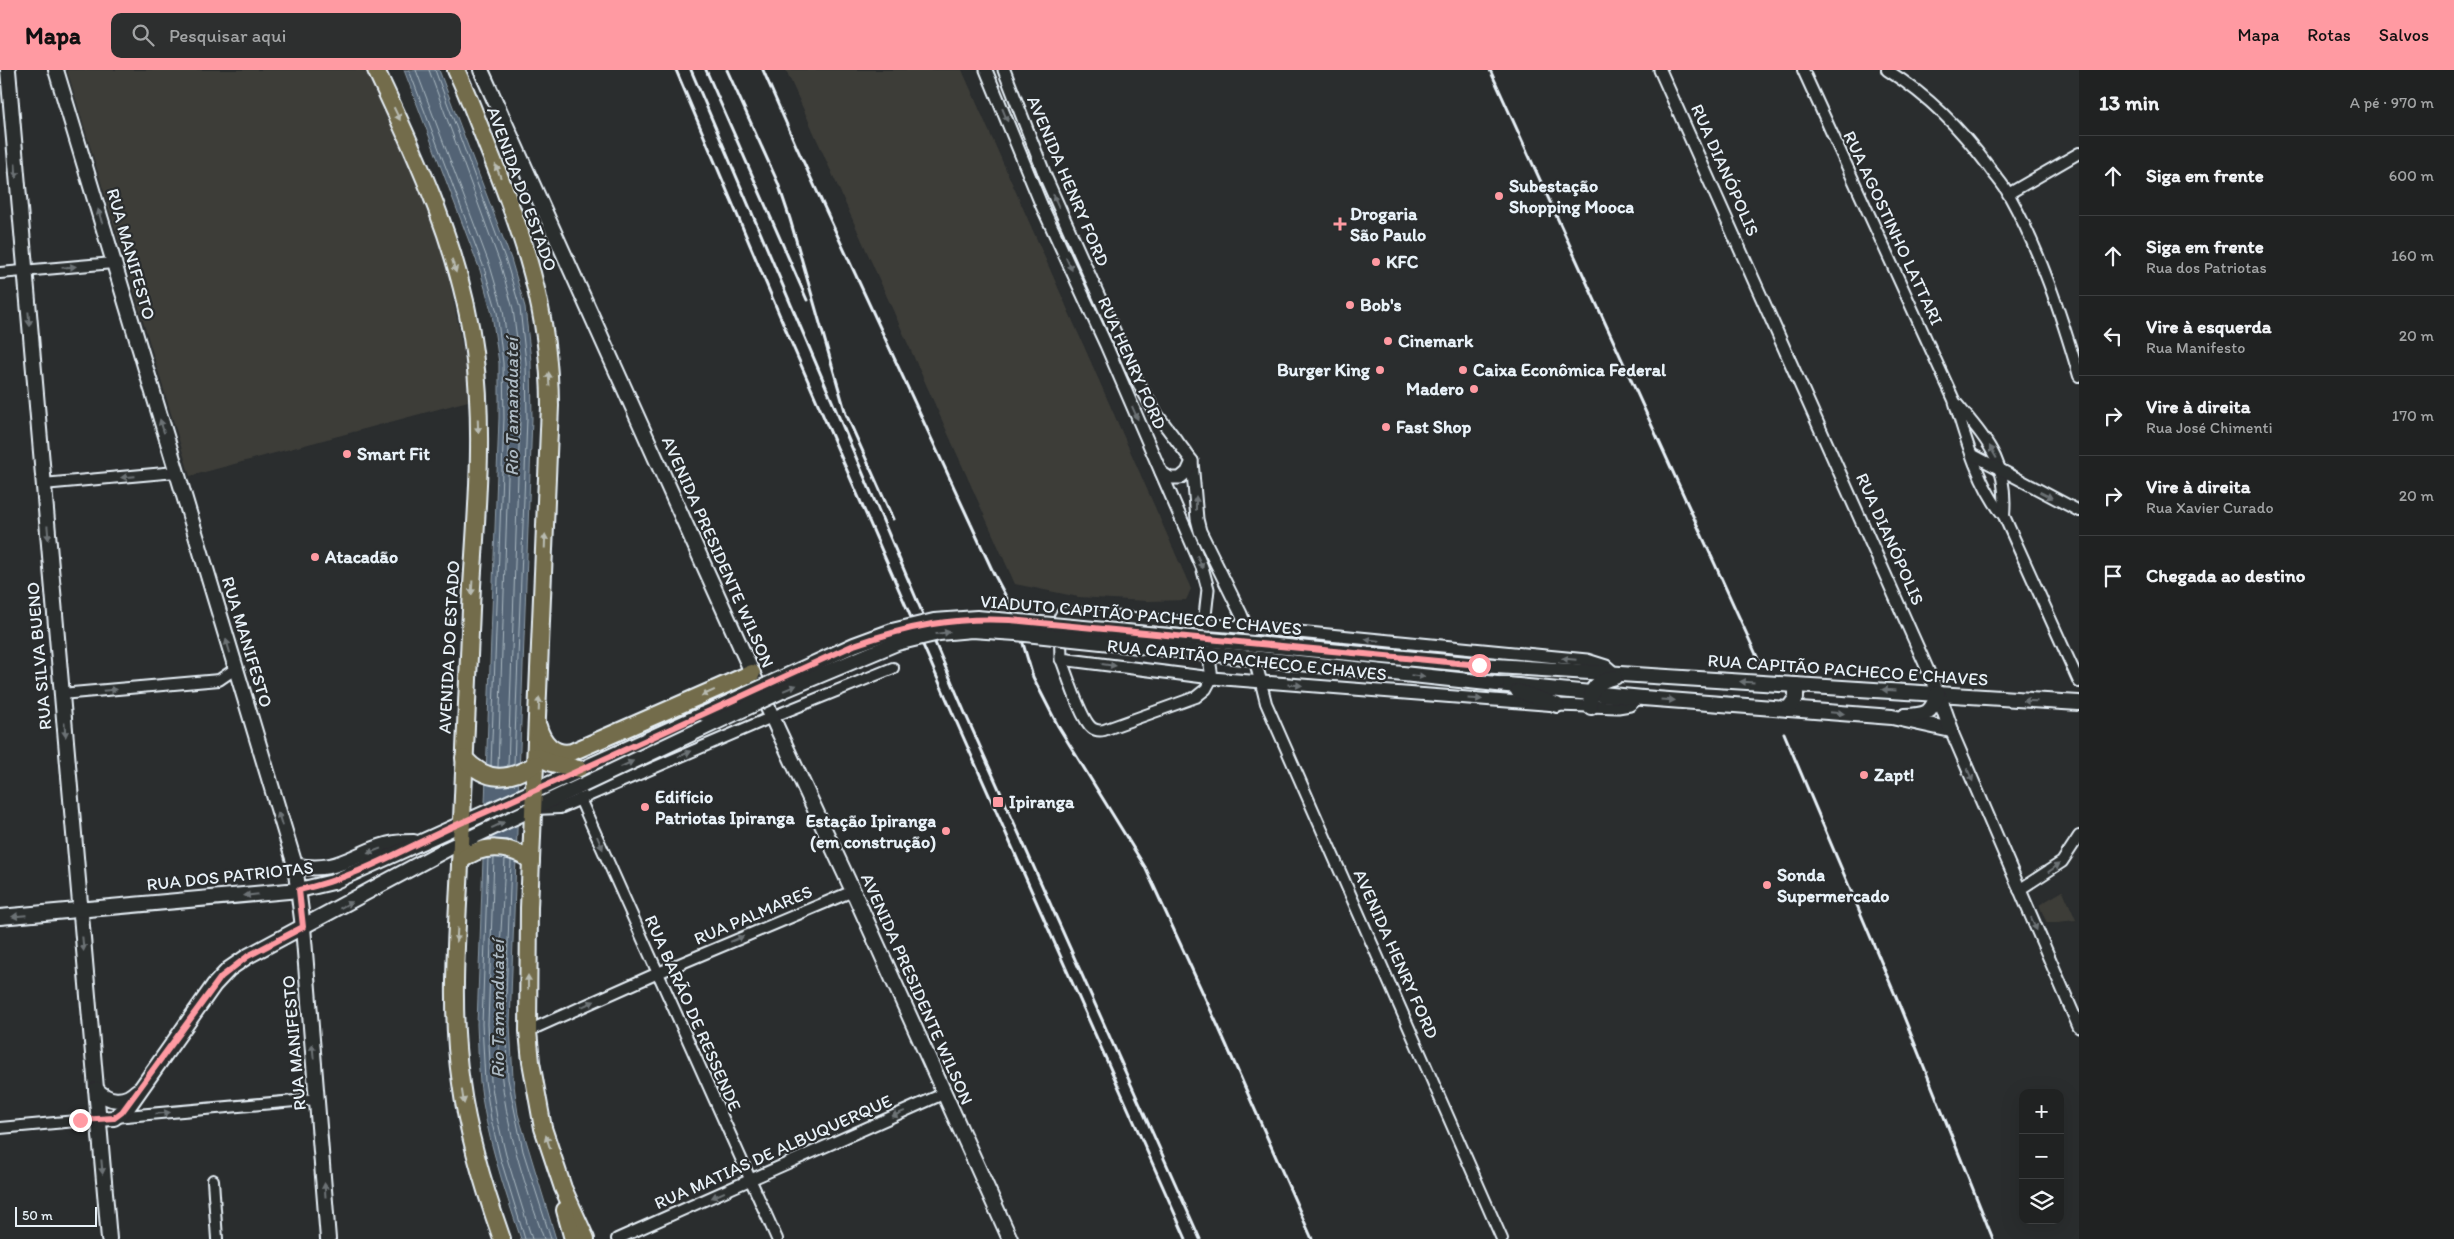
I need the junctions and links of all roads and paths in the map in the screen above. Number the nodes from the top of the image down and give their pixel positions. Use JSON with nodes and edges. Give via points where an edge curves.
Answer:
{"nodes":[{"id":1,"x":8,"y":70,"type":"edge"},
{"id":2,"x":56,"y":70,"type":"edge"},
{"id":3,"x":376,"y":70,"type":"edge"},
{"id":4,"x":456,"y":70,"type":"edge"},
{"id":5,"x":481,"y":70,"type":"edge"},
{"id":6,"x":986,"y":70,"type":"edge"},
{"id":7,"x":1004,"y":70,"type":"edge"},
{"id":8,"x":1660,"y":70,"type":"edge"},
{"id":9,"x":1803,"y":70,"type":"edge"},
{"id":10,"x":1887,"y":70,"type":"edge"},
{"id":11,"x":2079,"y":154,"type":"edge"},
{"id":12,"x":2008,"y":194,"type":"junction"},
{"id":13,"x":113,"y":263,"type":"junction"},
{"id":14,"x":25,"y":270,"type":"junction"},
{"id":15,"x":0,"y":273,"type":"edge"},
{"id":16,"x":2079,"y":376,"type":"edge"},
{"id":17,"x":1954,"y":400,"type":"junction"},
{"id":18,"x":1973,"y":455,"type":"junction"},
{"id":19,"x":1192,"y":461,"type":"junction"},
{"id":20,"x":176,"y":472,"type":"junction"},
{"id":21,"x":1161,"y":472,"type":"junction"},
{"id":22,"x":2002,"y":473,"type":"junction"},
{"id":23,"x":43,"y":484,"type":"junction"},
{"id":24,"x":2079,"y":511,"type":"edge"},
{"id":25,"x":2004,"y":516,"type":"junction"},
{"id":26,"x":1204,"y":625,"type":"junction"},
{"id":27,"x":1248,"y":628,"type":"junction"},
{"id":28,"x":1061,"y":659,"type":"junction"},
{"id":29,"x":1479,"y":665,"type":"joint"},
{"id":30,"x":893,"y":668,"type":"dead end"},
{"id":31,"x":235,"y":669,"type":"junction"},
{"id":32,"x":752,"y":673,"type":"junction"},
{"id":33,"x":1621,"y":673,"type":"junction"},
{"id":34,"x":1212,"y":678,"type":"junction"},
{"id":35,"x":2079,"y":682,"type":"edge"},
{"id":36,"x":1261,"y":683,"type":"junction"},
{"id":37,"x":1498,"y":684,"type":"junction"},
{"id":38,"x":1796,"y":685,"type":"junction"},
{"id":39,"x":1938,"y":693,"type":"junction"},
{"id":40,"x":61,"y":694,"type":"junction"},
{"id":41,"x":1591,"y":700,"type":"junction"},
{"id":42,"x":2079,"y":703,"type":"edge"},
{"id":43,"x":1557,"y":706,"type":"junction"},
{"id":44,"x":1788,"y":709,"type":"junction"},
{"id":45,"x":772,"y":717,"type":"junction"},
{"id":46,"x":1892,"y":717,"type":"junction"},
{"id":47,"x":538,"y":725,"type":"junction"},
{"id":48,"x":1950,"y":730,"type":"junction"},
{"id":49,"x":464,"y":758,"type":"junction"},
{"id":50,"x":536,"y":761,"type":"junction"},
{"id":51,"x":580,"y":769,"type":"junction"},
{"id":52,"x":535,"y":791,"type":"junction"},
{"id":53,"x":582,"y":792,"type":"junction"},
{"id":54,"x":534,"y":809,"type":"junction"},
{"id":55,"x":462,"y":822,"type":"junction"},
{"id":56,"x":2079,"y":836,"type":"edge"},
{"id":57,"x":421,"y":842,"type":"junction"},
{"id":58,"x":461,"y":842,"type":"junction"},
{"id":59,"x":531,"y":861,"type":"junction"},
{"id":60,"x":460,"y":862,"type":"junction"},
{"id":61,"x":295,"y":865,"type":"junction"},
{"id":62,"x":299,"y":890,"type":"junction"},
{"id":63,"x":853,"y":890,"type":"junction"},
{"id":64,"x":2018,"y":890,"type":"junction"},
{"id":65,"x":80,"y":910,"type":"junction"},
{"id":66,"x":0,"y":917,"type":"edge"},
{"id":67,"x":303,"y":927,"type":"junction"},
{"id":68,"x":658,"y":973,"type":"junction"},
{"id":69,"x":2079,"y":1027,"type":"edge"},
{"id":70,"x":528,"y":1031,"type":"junction"},
{"id":71,"x":96,"y":1089,"type":"junction"},
{"id":72,"x":140,"y":1089,"type":"junction"},
{"id":73,"x":943,"y":1094,"type":"junction"},
{"id":74,"x":317,"y":1099,"type":"junction"},
{"id":75,"x":114,"y":1118,"type":"junction"},
{"id":76,"x":98,"y":1119,"type":"junction"},
{"id":77,"x":0,"y":1128,"type":"edge"},
{"id":78,"x":213,"y":1180,"type":"dead end"},
{"id":79,"x":750,"y":1181,"type":"junction"},
{"id":80,"x":563,"y":1188,"type":"junction"},
{"id":81,"x":108,"y":1239,"type":"edge"},
{"id":82,"x":217,"y":1239,"type":"edge"},
{"id":83,"x":328,"y":1239,"type":"edge"},
{"id":84,"x":502,"y":1239,"type":"edge"},
{"id":85,"x":573,"y":1239,"type":"edge"},
{"id":86,"x":586,"y":1239,"type":"edge"},
{"id":87,"x":617,"y":1239,"type":"edge"},
{"id":88,"x":777,"y":1239,"type":"edge"},
{"id":89,"x":1010,"y":1239,"type":"edge"},
{"id":90,"x":1502,"y":1239,"type":"edge"}],
"edges":[{"from":1,"to":14,"type":"main road","name":"RUA SILVA BUENO","one_way":true},
{"from":13,"to":2,"type":"main road","name":"RUA MANIFESTO","one_way":true},
{"from":3,"to":49,"type":"highway","name":"AVENIDA DO ESTADO","one_way":true,"via":[[423,170],[456,272],[474,348],[477,509]]},
{"from":47,"to":4,"type":"highway","name":"AVENIDA DO ESTADO","one_way":true,"via":[[550,406],[547,348],[527,248]]},
{"from":5,"to":32,"type":"main road","name":"AVENIDA PRESIDENTE WILSON"},
{"from":6,"to":21,"type":"street","name":"RUA HENRY FORD","one_way":true,"via":[[1041,204]]},
{"from":19,"to":7,"type":"street","name":"AVENIDA HENRY FORD","one_way":true,"via":[[1155,412],[1134,375],[1046,178]]},
{"from":8,"to":39,"type":"street","name":"RUA DIANÓPOLIS"},
{"from":9,"to":17,"type":"street","name":"RUA AGOSTINHO LATTARI"},
{"from":10,"to":12,"type":"street","via":[[1943,111],[1969,140]]},
{"from":11,"to":12,"type":"street"},
{"from":12,"to":16,"type":"street","via":[[2046,275]]},
{"from":14,"to":13,"type":"street","one_way":true},
{"from":20,"to":13,"type":"main road","name":"RUA MANIFESTO","one_way":true},
{"from":14,"to":15,"type":"street"},
{"from":14,"to":23,"type":"main road","name":"RUA SILVA BUENO","one_way":true},
{"from":17,"to":18,"type":"street"},
{"from":22,"to":17,"type":"street","one_way":true,"via":[[1992,449]]},
{"from":18,"to":22,"type":"street"},
{"from":18,"to":25,"type":"street","via":[[1993,503]]},
{"from":19,"to":21,"type":"street","via":[[1180,478],[1170,478]]},
{"from":27,"to":19,"type":"street","one_way":true,"via":[[1198,525]]},
{"from":20,"to":23,"type":"street","one_way":true},
{"from":31,"to":20,"type":"main road","name":"RUA MANIFESTO","one_way":true},
{"from":21,"to":26,"type":"street","name":"RUA HENRY FORD","one_way":true,"via":[[1207,579]]},
{"from":22,"to":24,"type":"street","one_way":true},
{"from":22,"to":25,"type":"street"},
{"from":23,"to":40,"type":"main road","name":"RUA SILVA BUENO","one_way":true},
{"from":25,"to":35,"type":"street"},
{"from":26,"to":27,"type":"street","name":"RUA CAPITÃO PACHECO E CHAVES"},
{"from":26,"to":28,"type":"street","name":"RUA CAPITÃO PACHECO E CHAVES","via":[[1063,613],[1060,618]]},
{"from":26,"to":34,"type":"street","name":"RUA HENRY FORD"},
{"from":33,"to":27,"type":"street","name":"RUA CAPITÃO PACHECO E CHAVES","one_way":true,"via":[[1587,660]]},
{"from":27,"to":36,"type":"street"},
{"from":28,"to":34,"type":"street","name":"RUA CAPITÃO PACHECO E CHAVES","one_way":true},
{"from":28,"to":34,"type":"street","via":[[1084,716],[1097,731],[1196,697]]},
{"from":29,"to":33,"type":"main road","name":"RUA CAPITÃO PACHECO E CHAVES"},
{"from":29,"to":51,"type":"main road","name":"VIADUTO CAPITÃO PACHECO E CHAVES","bridge":true,"via":[[1010,620],[977,618],[934,622],[892,631],[854,645]]},
{"from":30,"to":45,"type":"street"},
{"from":40,"to":31,"type":"street","one_way":true,"via":[[219,680]]},
{"from":61,"to":31,"type":"main road","name":"RUA MANIFESTO","one_way":true},
{"from":32,"to":45,"type":"main road","name":"AVENIDA PRESIDENTE WILSON"},
{"from":32,"to":47,"type":"highway","one_way":true,"via":[[572,752],[552,748]]},
{"from":38,"to":33,"type":"main road","name":"RUA CAPITÃO PACHECO E CHAVES","one_way":true},
{"from":33,"to":41,"type":"main road","via":[[1594,686]]},
{"from":34,"to":36,"type":"street","name":"RUA CAPITÃO PACHECO E CHAVES"},
{"from":36,"to":43,"type":"street","name":"RUA CAPITÃO PACHECO E CHAVES","one_way":true},
{"from":36,"to":90,"type":"street","name":"AVENIDA HENRY FORD","via":[[1266,703]]},
{"from":37,"to":41,"type":"main road","name":"RUA CAPITÃO PACHECO E CHAVES"},
{"from":37,"to":43,"type":"main road"},
{"from":53,"to":37,"type":"main road","name":"VIADUTO CAPITÃO PACHECO E CHAVES","one_way":true,"bridge":true,"via":[[782,691],[897,643],[940,633],[972,630],[1016,633]]},
{"from":39,"to":38,"type":"main road","name":"RUA CAPITÃO PACHECO E CHAVES","one_way":true},
{"from":38,"to":44,"type":"main road","via":[[1796,698]]},
{"from":42,"to":39,"type":"main road","name":"RUA CAPITÃO PACHECO E CHAVES","one_way":true},
{"from":39,"to":46,"type":"main road","via":[[1933,707],[1927,712]]},
{"from":39,"to":48,"type":"main road","name":"RUA DIANÓPOLIS"},
{"from":40,"to":65,"type":"main road","name":"RUA SILVA BUENO","one_way":true},
{"from":41,"to":43,"type":"street","name":"RUA CAPITÃO PACHECO E CHAVES"},
{"from":41,"to":44,"type":"main road","name":"RUA CAPITÃO PACHECO E CHAVES","one_way":true,"via":[[1639,698]]},
{"from":44,"to":46,"type":"main road","name":"RUA CAPITÃO PACHECO E CHAVES","one_way":true},
{"from":53,"to":45,"type":"street","one_way":true},
{"from":45,"to":63,"type":"main road","name":"AVENIDA PRESIDENTE WILSON"},
{"from":46,"to":48,"type":"main road","name":"RUA CAPITÃO PACHECO E CHAVES"},
{"from":47,"to":50,"type":"highway","name":"AVENIDA DO ESTADO"},
{"from":48,"to":64,"type":"street","name":"RUA DIANÓPOLIS","one_way":true},
{"from":49,"to":50,"type":"highway","via":[[476,770],[495,777],[515,775]]},
{"from":49,"to":55,"type":"highway","name":"AVENIDA DO ESTADO"},
{"from":50,"to":51,"type":"highway"},
{"from":50,"to":52,"type":"highway","name":"AVENIDA DO ESTADO"},
{"from":51,"to":52,"type":"main road","name":"VIADUTO CAPITÃO PACHECO E CHAVES"},
{"from":52,"to":54,"type":"highway","name":"AVENIDA DO ESTADO"},
{"from":52,"to":55,"type":"main road","name":"RUA DOS PATRIOTAS"},
{"from":53,"to":54,"type":"main road","name":"VIADUTO CAPITÃO PACHECO E CHAVES"},
{"from":53,"to":68,"type":"street","name":"RUA BARÃO DE RESSENDE","one_way":true},
{"from":58,"to":54,"type":"main road","one_way":true},
{"from":54,"to":59,"type":"highway","name":"AVENIDA DO ESTADO"},
{"from":55,"to":57,"type":"main road","name":"RUA DOS PATRIOTAS"},
{"from":55,"to":58,"type":"highway","name":"AVENIDA DO ESTADO"},
{"from":64,"to":56,"type":"street","one_way":true,"via":[[2062,862]]},
{"from":57,"to":61,"type":"main road","one_way":true,"via":[[394,843],[329,867]]},
{"from":57,"to":62,"type":"main road","name":"RUA DOS PATRIOTAS","via":[[350,876]]},
{"from":58,"to":60,"type":"highway","name":"AVENIDA DO ESTADO"},
{"from":67,"to":58,"type":"main road","one_way":true},
{"from":59,"to":60,"type":"highway","via":[[516,851],[497,849],[472,853]]},
{"from":70,"to":59,"type":"highway","name":"AVENIDA DO ESTADO","one_way":true},
{"from":60,"to":84,"type":"highway","name":"AVENIDA DO ESTADO","one_way":true,"via":[[455,1013],[460,1081],[469,1130]]},
{"from":61,"to":62,"type":"main road","name":"RUA MANIFESTO"},
{"from":62,"to":65,"type":"main road","name":"RUA DOS PATRIOTAS","one_way":true},
{"from":62,"to":67,"type":"main road","name":"RUA MANIFESTO"},
{"from":68,"to":63,"type":"street","name":"RUA PALMARES","one_way":true},
{"from":63,"to":73,"type":"main road","name":"AVENIDA PRESIDENTE WILSON"},
{"from":64,"to":69,"type":"street","name":"RUA DIANÓPOLIS","one_way":true},
{"from":65,"to":66,"type":"main road","name":"RUA DOS PATRIOTAS","one_way":true},
{"from":65,"to":71,"type":"main road","name":"RUA SILVA BUENO","one_way":true},
{"from":67,"to":72,"type":"main road","via":[[248,956],[221,977]]},
{"from":74,"to":67,"type":"main road","name":"RUA MANIFESTO","one_way":true},
{"from":70,"to":68,"type":"street","name":"RUA PALMARES","one_way":true},
{"from":68,"to":79,"type":"street","name":"RUA BARÃO DE RESSENDE"},
{"from":80,"to":70,"type":"highway","name":"AVENIDA DO ESTADO","one_way":true,"via":[[543,1128]]},
{"from":71,"to":72,"type":"main road","via":[[104,1098],[111,1100],[125,1099]]},
{"from":71,"to":76,"type":"main road","name":"RUA SILVA BUENO"},
{"from":72,"to":75,"type":"main road","via":[[128,1107]]},
{"from":73,"to":79,"type":"street","name":"RUA MATIAS DE ALBUQUERQUE","one_way":true},
{"from":73,"to":89,"type":"main road","name":"AVENIDA PRESIDENTE WILSON"},
{"from":75,"to":74,"type":"street","one_way":true},
{"from":83,"to":74,"type":"main road","name":"RUA MANIFESTO","one_way":true},
{"from":75,"to":76,"type":"main road"},
{"from":76,"to":77,"type":"street"},
{"from":76,"to":81,"type":"main road","name":"RUA SILVA BUENO","one_way":true},
{"from":78,"to":82,"type":"street"},
{"from":79,"to":87,"type":"street","name":"RUA MATIAS DE ALBUQUERQUE","one_way":true},
{"from":79,"to":88,"type":"street","name":"RUA BARÃO DE RESSENDE"},
{"from":80,"to":85,"type":"highway","name":"AVENIDA DO ESTADO","via":[[565,1213]]},
{"from":80,"to":86,"type":"highway","name":"AVENIDA DO ESTADO"}]}
